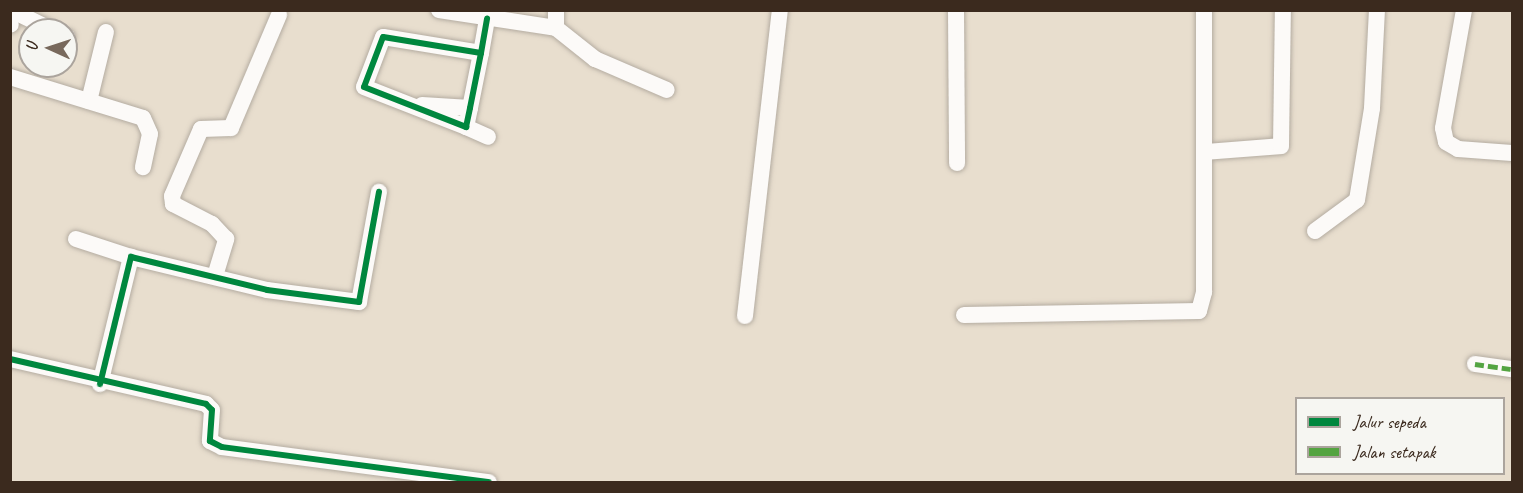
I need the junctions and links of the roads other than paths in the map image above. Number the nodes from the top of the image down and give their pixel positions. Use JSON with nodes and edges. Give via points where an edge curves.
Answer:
{"nodes":[{"id":1,"x":439,"y":10,"type":"edge"},
{"id":2,"x":556,"y":10,"type":"edge"},
{"id":3,"x":780,"y":10,"type":"edge"},
{"id":4,"x":956,"y":10,"type":"edge"},
{"id":5,"x":1204,"y":10,"type":"edge"},
{"id":6,"x":1282,"y":10,"type":"edge"},
{"id":7,"x":1377,"y":10,"type":"edge"},
{"id":8,"x":1464,"y":10,"type":"edge"},
{"id":9,"x":279,"y":15,"type":"dead end"},
{"id":10,"x":487,"y":19,"type":"junction"},
{"id":11,"x":556,"y":28,"type":"junction"},
{"id":12,"x":106,"y":32,"type":"dead end"},
{"id":13,"x":481,"y":52,"type":"junction"},
{"id":14,"x":10,"y":77,"type":"edge"},
{"id":15,"x":667,"y":90,"type":"dead end"},
{"id":16,"x":89,"y":101,"type":"junction"},
{"id":17,"x":420,"y":108,"type":"junction"},
{"id":18,"x":470,"y":108,"type":"junction"},
{"id":19,"x":466,"y":127,"type":"junction"},
{"id":20,"x":488,"y":137,"type":"dead end"},
{"id":21,"x":1205,"y":152,"type":"junction"},
{"id":22,"x":1512,"y":153,"type":"edge"},
{"id":23,"x":957,"y":163,"type":"dead end"},
{"id":24,"x":143,"y":167,"type":"dead end"},
{"id":25,"x":379,"y":192,"type":"dead end"},
{"id":26,"x":1315,"y":231,"type":"dead end"},
{"id":27,"x":76,"y":239,"type":"dead end"},
{"id":28,"x":131,"y":257,"type":"junction"},
{"id":29,"x":215,"y":276,"type":"junction"},
{"id":30,"x":964,"y":315,"type":"dead end"},
{"id":31,"x":745,"y":316,"type":"dead end"},
{"id":32,"x":10,"y":359,"type":"edge"},
{"id":33,"x":1475,"y":364,"type":"dead end"},
{"id":34,"x":1512,"y":369,"type":"edge"},
{"id":35,"x":100,"y":384,"type":"junction"},
{"id":36,"x":489,"y":483,"type":"edge"}],
"edges":[{"from":1,"to":10,"type":"street"},
{"from":2,"to":11,"type":"street"},
{"from":3,"to":31,"type":"street"},
{"from":4,"to":23,"type":"street"},
{"from":5,"to":21,"type":"street"},
{"from":6,"to":21,"type":"street","via":[[1281,146]]},
{"from":7,"to":26,"type":"street","via":[[1372,108],[1357,200]]},
{"from":8,"to":22,"type":"street","via":[[1443,128],[1446,142],[1458,149]]},
{"from":9,"to":29,"type":"street","via":[[231,128],[201,129],[172,196],[173,204],[212,224],[226,239]]},
{"from":10,"to":11,"type":"street"},
{"from":10,"to":13,"type":"street"},
{"from":11,"to":15,"type":"street","via":[[595,59]]},
{"from":12,"to":16,"type":"street"},
{"from":13,"to":17,"type":"street","via":[[383,37],[364,87]]},
{"from":13,"to":18,"type":"street"},
{"from":14,"to":16,"type":"street"},
{"from":16,"to":24,"type":"street","via":[[143,118],[150,134]]},
{"from":17,"to":18,"type":"street","via":[[425,102]]},
{"from":17,"to":19,"type":"street"},
{"from":18,"to":19,"type":"street"},
{"from":19,"to":20,"type":"street"},
{"from":21,"to":30,"type":"street","via":[[1204,292],[1199,311]]},
{"from":25,"to":29,"type":"street","via":[[359,302]]},
{"from":27,"to":28,"type":"street"},
{"from":28,"to":29,"type":"street"},
{"from":28,"to":35,"type":"street"},
{"from":32,"to":35,"type":"street"},
{"from":33,"to":34,"type":"street"},
{"from":35,"to":36,"type":"street","via":[[206,404],[212,410],[210,441],[222,447]]}]}
